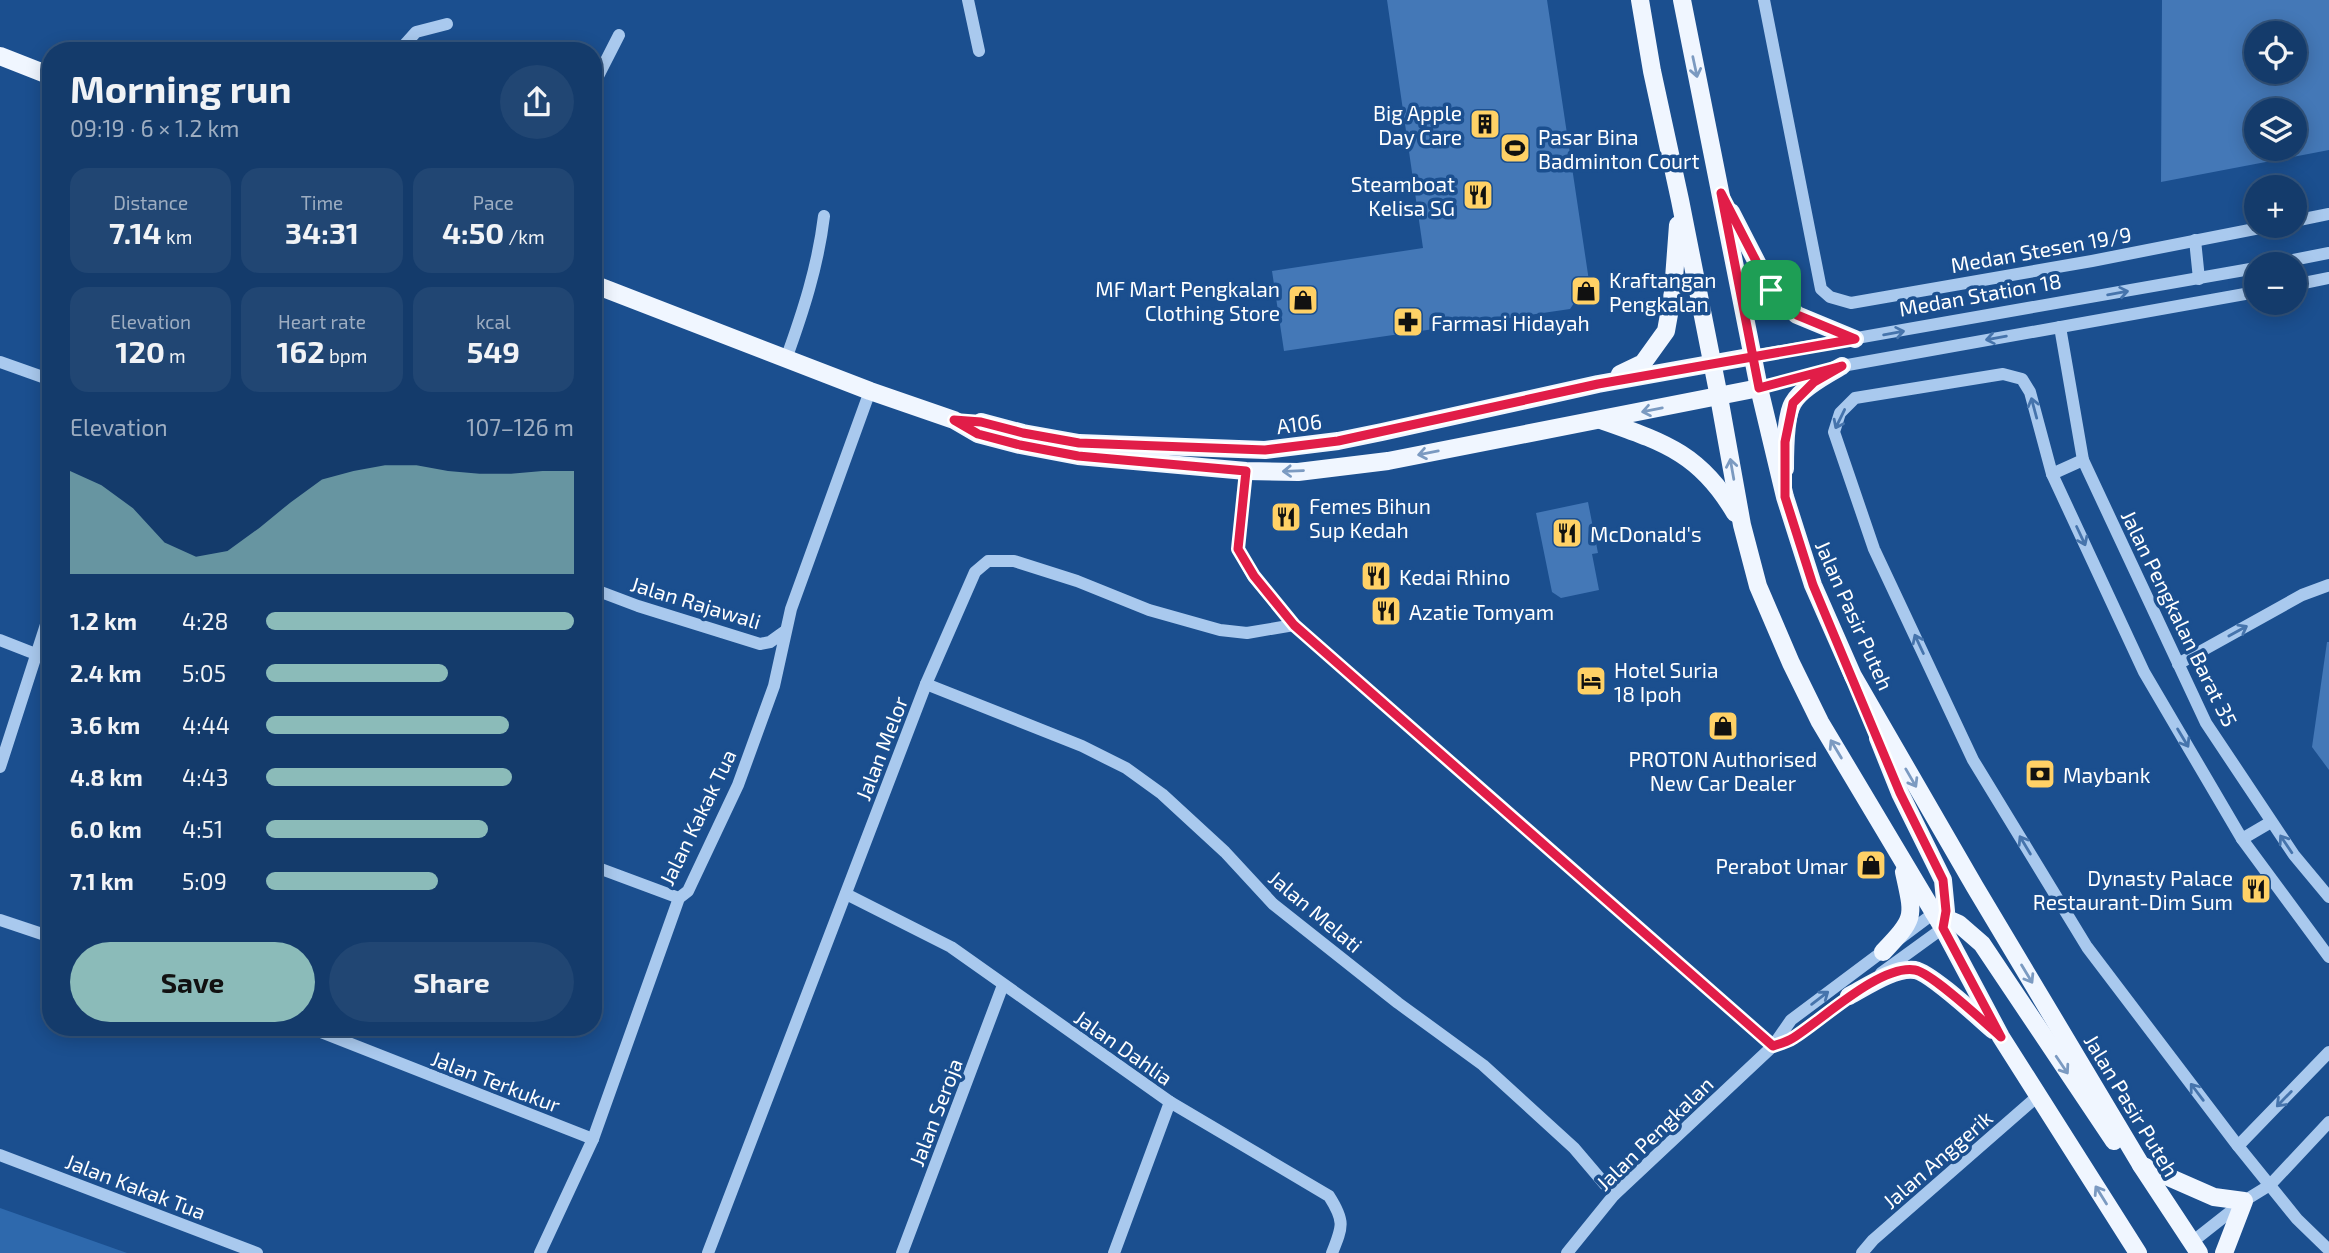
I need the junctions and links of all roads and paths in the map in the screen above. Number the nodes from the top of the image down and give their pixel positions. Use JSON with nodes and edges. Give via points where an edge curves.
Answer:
{"nodes":[{"id":1,"x":968,"y":0,"type":"edge"},
{"id":2,"x":1640,"y":0,"type":"edge"},
{"id":3,"x":1682,"y":0,"type":"edge"},
{"id":4,"x":1764,"y":0,"type":"edge"},
{"id":5,"x":447,"y":24,"type":"dead end"},
{"id":6,"x":619,"y":35,"type":"dead end"},
{"id":7,"x":407,"y":42,"type":"edge"},
{"id":8,"x":979,"y":51,"type":"dead end"},
{"id":9,"x":0,"y":56,"type":"edge"},
{"id":10,"x":602,"y":68,"type":"edge"},
{"id":11,"x":42,"y":72,"type":"edge"},
{"id":12,"x":1721,"y":193,"type":"junction"},
{"id":13,"x":1681,"y":200,"type":"junction"},
{"id":14,"x":2329,"y":214,"type":"edge"},
{"id":15,"x":824,"y":216,"type":"dead end"},
{"id":16,"x":2307,"y":218,"type":"edge"},
{"id":17,"x":2244,"y":231,"type":"edge"},
{"id":18,"x":2195,"y":240,"type":"junction"},
{"id":19,"x":2329,"y":253,"type":"edge"},
{"id":20,"x":2307,"y":257,"type":"edge"},
{"id":21,"x":2244,"y":270,"type":"edge"},
{"id":22,"x":2329,"y":278,"type":"edge"},
{"id":23,"x":2199,"y":279,"type":"junction"},
{"id":24,"x":2307,"y":282,"type":"edge"},
{"id":25,"x":602,"y":287,"type":"edge"},
{"id":26,"x":2244,"y":294,"type":"edge"},
{"id":27,"x":2060,"y":327,"type":"junction"},
{"id":28,"x":1855,"y":339,"type":"junction"},
{"id":29,"x":1754,"y":356,"type":"junction"},
{"id":30,"x":786,"y":359,"type":"junction"},
{"id":31,"x":0,"y":362,"type":"edge"},
{"id":32,"x":1711,"y":364,"type":"junction"},
{"id":33,"x":1842,"y":366,"type":"junction"},
{"id":34,"x":42,"y":377,"type":"edge"},
{"id":35,"x":1598,"y":384,"type":"junction"},
{"id":36,"x":1759,"y":388,"type":"junction"},
{"id":37,"x":870,"y":391,"type":"junction"},
{"id":38,"x":1719,"y":397,"type":"junction"},
{"id":39,"x":954,"y":420,"type":"junction"},
{"id":40,"x":1601,"y":420,"type":"junction"},
{"id":41,"x":2083,"y":460,"type":"junction"},
{"id":42,"x":1246,"y":471,"type":"junction"},
{"id":43,"x":2052,"y":474,"type":"junction"},
{"id":44,"x":1785,"y":497,"type":"junction"},
{"id":45,"x":1742,"y":525,"type":"junction"},
{"id":46,"x":2329,"y":584,"type":"edge"},
{"id":47,"x":602,"y":592,"type":"edge"},
{"id":48,"x":1294,"y":625,"type":"junction"},
{"id":49,"x":784,"y":632,"type":"junction"},
{"id":50,"x":42,"y":636,"type":"edge"},
{"id":51,"x":0,"y":640,"type":"edge"},
{"id":52,"x":36,"y":654,"type":"junction"},
{"id":53,"x":42,"y":656,"type":"edge"},
{"id":54,"x":2178,"y":664,"type":"junction"},
{"id":55,"x":1853,"y":676,"type":"junction"},
{"id":56,"x":926,"y":684,"type":"junction"},
{"id":57,"x":0,"y":767,"type":"edge"},
{"id":58,"x":2271,"y":822,"type":"junction"},
{"id":59,"x":2242,"y":839,"type":"junction"},
{"id":60,"x":1901,"y":856,"type":"junction"},
{"id":61,"x":602,"y":869,"type":"edge"},
{"id":62,"x":846,"y":894,"type":"junction"},
{"id":63,"x":2329,"y":897,"type":"edge"},
{"id":64,"x":679,"y":898,"type":"junction"},
{"id":65,"x":1941,"y":919,"type":"junction"},
{"id":66,"x":0,"y":920,"type":"edge"},
{"id":67,"x":42,"y":934,"type":"edge"},
{"id":68,"x":1883,"y":952,"type":"junction"},
{"id":69,"x":2329,"y":957,"type":"edge"},
{"id":70,"x":1003,"y":985,"type":"junction"},
{"id":71,"x":1849,"y":996,"type":"junction"},
{"id":72,"x":331,"y":1036,"type":"edge"},
{"id":73,"x":2001,"y":1037,"type":"junction"},
{"id":74,"x":1773,"y":1046,"type":"junction"},
{"id":75,"x":2329,"y":1052,"type":"edge"},
{"id":76,"x":2039,"y":1095,"type":"junction"},
{"id":77,"x":1170,"y":1102,"type":"junction"},
{"id":78,"x":2329,"y":1122,"type":"edge"},
{"id":79,"x":593,"y":1139,"type":"junction"},
{"id":80,"x":2238,"y":1146,"type":"junction"},
{"id":81,"x":0,"y":1155,"type":"edge"},
{"id":82,"x":2141,"y":1165,"type":"junction"},
{"id":83,"x":2270,"y":1185,"type":"junction"},
{"id":84,"x":1614,"y":1195,"type":"junction"},
{"id":85,"x":2244,"y":1201,"type":"junction"},
{"id":86,"x":2190,"y":1249,"type":"edge"},
{"id":87,"x":2329,"y":1250,"type":"edge"},
{"id":88,"x":257,"y":1253,"type":"edge"},
{"id":89,"x":540,"y":1253,"type":"edge"},
{"id":90,"x":708,"y":1253,"type":"edge"},
{"id":91,"x":902,"y":1253,"type":"edge"},
{"id":92,"x":1114,"y":1253,"type":"edge"},
{"id":93,"x":1332,"y":1253,"type":"edge"},
{"id":94,"x":1567,"y":1253,"type":"edge"},
{"id":95,"x":1862,"y":1253,"type":"edge"},
{"id":96,"x":2138,"y":1253,"type":"edge"},
{"id":97,"x":2224,"y":1253,"type":"edge"}],
"edges":[{"from":1,"to":8,"type":"street"},
{"from":2,"to":13,"type":"main road"},
{"from":3,"to":12,"type":"main road","name":"Jalan Pasir Puteh","one_way":true},
{"from":4,"to":18,"type":"street","name":"Medan Stesen 19/9","via":[[1821,289],[1830,297],[1851,303]]},
{"from":5,"to":7,"type":"street","via":[[416,32]]},
{"from":6,"to":10,"type":"street"},
{"from":9,"to":11,"type":"main road"},
{"from":12,"to":28,"type":"main road","via":[[1771,290],[1797,315]]},
{"from":12,"to":29,"type":"main road","name":"Jalan Pasir Puteh"},
{"from":13,"to":32,"type":"main road"},
{"from":13,"to":35,"type":"main road","via":[[1666,331],[1643,363]]},
{"from":14,"to":16,"type":"street"},
{"from":15,"to":30,"type":"street","via":[[803,313]]},
{"from":17,"to":18,"type":"street","name":"Medan Stesen 19/9"},
{"from":18,"to":23,"type":"street"},
{"from":19,"to":20,"type":"street"},
{"from":21,"to":23,"type":"street","name":"Medan Station 18"},
{"from":22,"to":24,"type":"street"},
{"from":28,"to":23,"type":"street","name":"Medan Station 18","one_way":true},
{"from":25,"to":30,"type":"main road"},
{"from":26,"to":27,"type":"street"},
{"from":27,"to":33,"type":"street","one_way":true},
{"from":27,"to":41,"type":"street","name":"Jalan Pengkalan Barat 35"},
{"from":28,"to":29,"type":"street","name":"Medan Station 18"},
{"from":29,"to":32,"type":"main road","name":"Medan Station 18"},
{"from":29,"to":36,"type":"main road","name":"Jalan Pasir Puteh"},
{"from":30,"to":37,"type":"main road"},
{"from":31,"to":34,"type":"street"},
{"from":32,"to":35,"type":"main road","name":"Medan Station 18"},
{"from":32,"to":38,"type":"main road"},
{"from":33,"to":36,"type":"street"},
{"from":33,"to":44,"type":"main road","via":[[1814,382],[1793,403],[1785,442]]},
{"from":35,"to":39,"type":"main road","name":"A106","via":[[1338,441],[1265,450],[1079,443]]},
{"from":36,"to":38,"type":"main road"},
{"from":36,"to":44,"type":"main road","name":"Jalan Pasir Puteh"},
{"from":37,"to":39,"type":"main road"},
{"from":37,"to":49,"type":"street","name":"Jalan Kakak Tua"},
{"from":38,"to":40,"type":"main road","one_way":true},
{"from":45,"to":38,"type":"main road","one_way":true},
{"from":39,"to":42,"type":"main road","via":[[978,434],[1078,456]]},
{"from":40,"to":42,"type":"main road","one_way":true,"via":[[1388,461],[1298,472]]},
{"from":40,"to":45,"type":"main road","via":[[1662,441],[1695,463],[1720,488]]},
{"from":41,"to":43,"type":"street"},
{"from":41,"to":54,"type":"street","name":"Jalan Pengkalan Barat 35"},
{"from":42,"to":48,"type":"street","via":[[1238,549]]},
{"from":43,"to":59,"type":"street","one_way":true,"via":[[2144,671]]},
{"from":43,"to":80,"type":"street","via":[[2030,391],[2022,379],[2003,374],[1855,398],[1840,413],[1834,432],[1874,549],[1973,760],[2079,936]]},
{"from":44,"to":55,"type":"main road","name":"Jalan Pasir Puteh","via":[[1813,585]]},
{"from":60,"to":45,"type":"main road","one_way":true,"via":[[1820,722],[1791,663],[1758,586]]},
{"from":54,"to":46,"type":"street","one_way":true},
{"from":47,"to":49,"type":"street","name":"Jalan Rajawali","via":[[760,644]]},
{"from":48,"to":56,"type":"street","name":"Jalan Melor","via":[[1247,633],[1220,630],[1149,610],[1014,561],[988,561],[975,572]]},
{"from":48,"to":74,"type":"street"},
{"from":49,"to":64,"type":"street","name":"Jalan Kakak Tua","via":[[774,686],[738,785],[688,891]]},
{"from":50,"to":52,"type":"street"},
{"from":51,"to":52,"type":"street"},
{"from":52,"to":53,"type":"street"},
{"from":52,"to":57,"type":"street"},
{"from":54,"to":58,"type":"street","name":"Jalan Pengkalan Barat 35","via":[[2206,723]]},
{"from":55,"to":65,"type":"main road","via":[[1900,793],[1943,880]]},
{"from":55,"to":82,"type":"main road","name":"Jalan Pasir Puteh","one_way":true},
{"from":56,"to":62,"type":"street","name":"Jalan Melor"},
{"from":56,"to":84,"type":"street","name":"Jalan Melati","via":[[1082,746],[1126,768],[1162,794],[1273,904],[1483,1065],[1574,1148]]},
{"from":58,"to":59,"type":"street"},
{"from":63,"to":58,"type":"street","name":"Jalan Pengkalan Barat 35","one_way":true},
{"from":59,"to":69,"type":"street"},
{"from":60,"to":65,"type":"main road"},
{"from":60,"to":68,"type":"main road","via":[[1912,910],[1909,922]]},
{"from":61,"to":64,"type":"street"},
{"from":62,"to":70,"type":"street","name":"Jalan Dahlia","via":[[951,947]]},
{"from":62,"to":90,"type":"street","name":"Jalan Melor"},
{"from":64,"to":79,"type":"street","name":"Jalan Kakak Tua"},
{"from":65,"to":68,"type":"street","name":"Jalan Pengkalan"},
{"from":65,"to":71,"type":"street","name":"Jalan Pengkalan"},
{"from":65,"to":73,"type":"main road"},
{"from":65,"to":86,"type":"main road","one_way":true,"via":[[1959,924],[1982,944]]},
{"from":66,"to":67,"type":"street"},
{"from":74,"to":68,"type":"street","name":"Jalan Pengkalan","one_way":true,"via":[[1791,1020]]},
{"from":70,"to":77,"type":"street","name":"Jalan Dahlia"},
{"from":70,"to":91,"type":"street","name":"Jalan Seroja"},
{"from":71,"to":73,"type":"main road","via":[[1892,974],[1915,970]]},
{"from":71,"to":74,"type":"street","name":"Jalan Pengkalan","via":[[1791,1040]]},
{"from":72,"to":79,"type":"street","name":"Jalan Terkukur"},
{"from":73,"to":76,"type":"main road"},
{"from":74,"to":84,"type":"street","name":"Jalan Pengkalan"},
{"from":75,"to":80,"type":"street","one_way":true},
{"from":76,"to":95,"type":"street","name":"Jalan Anggerik"},
{"from":96,"to":76,"type":"main road","one_way":true},
{"from":77,"to":92,"type":"street"},
{"from":77,"to":93,"type":"street","name":"Jalan Dahlia","via":[[1329,1196],[1343,1227]]},
{"from":78,"to":83,"type":"street"},
{"from":79,"to":89,"type":"street","name":"Jalan Kakak Tua"},
{"from":80,"to":83,"type":"street"},
{"from":81,"to":88,"type":"street","name":"Jalan Kakak Tua"},
{"from":82,"to":85,"type":"main road","via":[[2214,1197]]},
{"from":82,"to":86,"type":"main road","name":"Jalan Pasir Puteh"},
{"from":83,"to":85,"type":"street"},
{"from":83,"to":87,"type":"street"},
{"from":84,"to":94,"type":"street","name":"Jalan Pengkalan"},
{"from":85,"to":86,"type":"street"},
{"from":85,"to":97,"type":"main road"}]}
